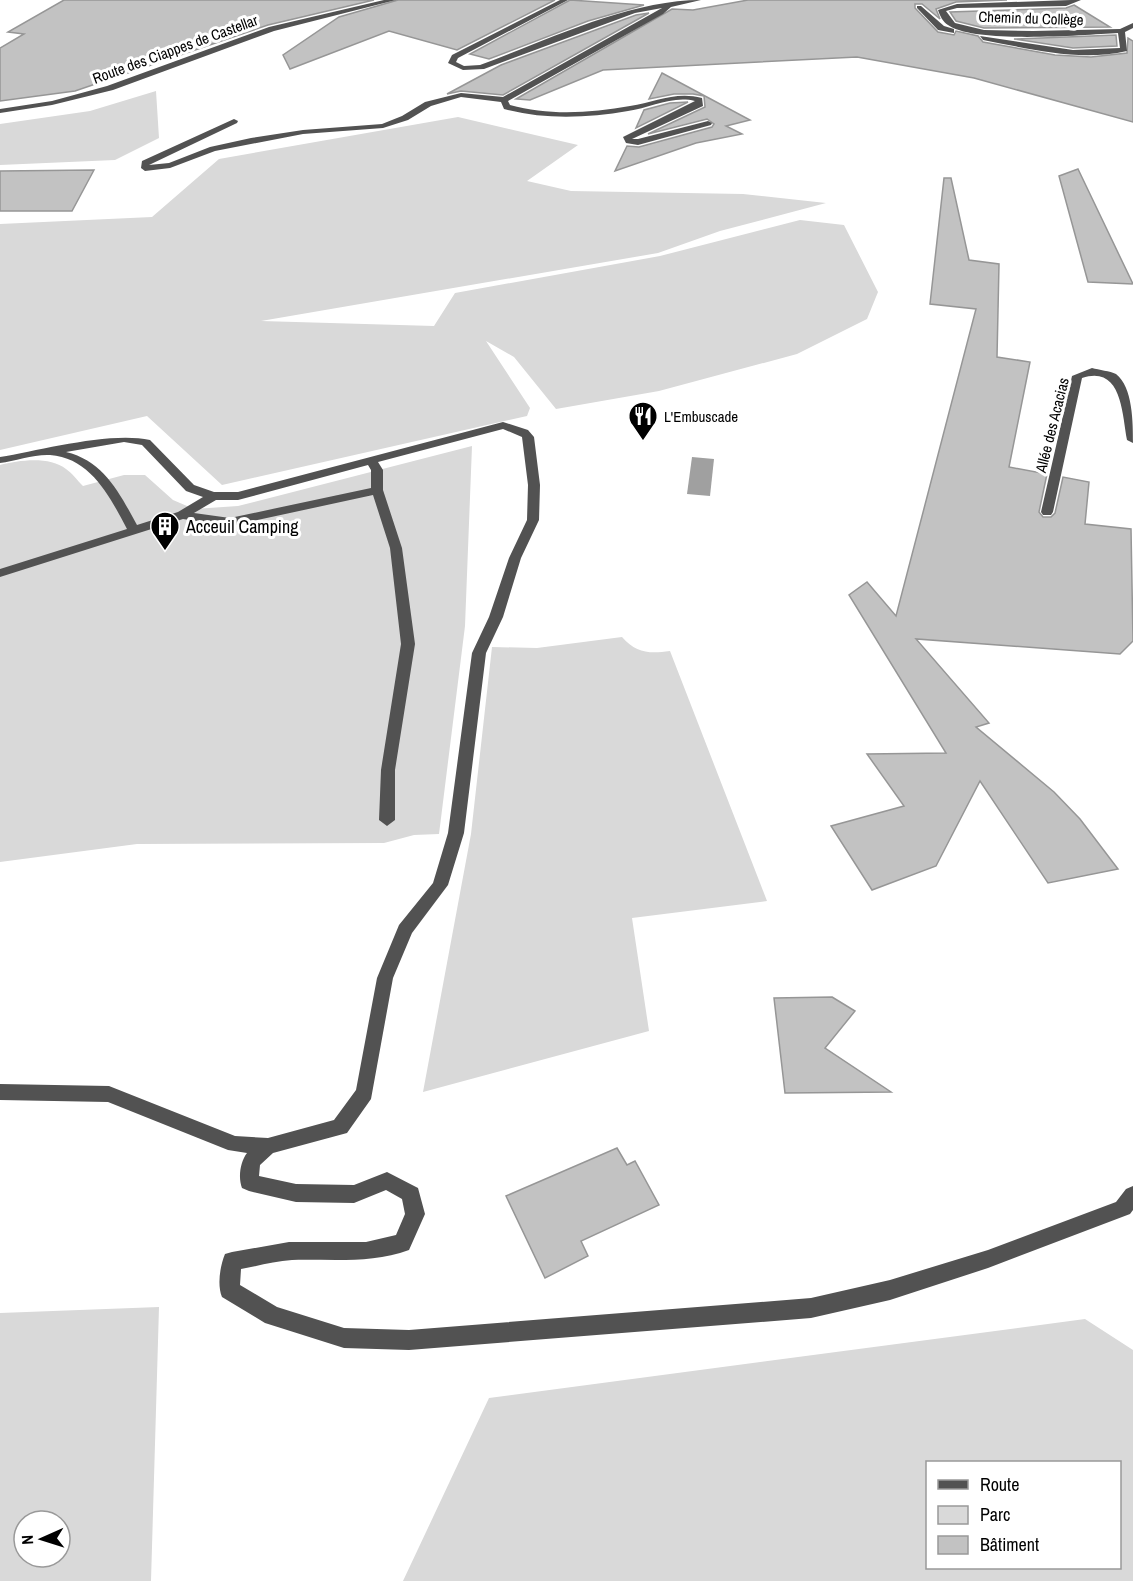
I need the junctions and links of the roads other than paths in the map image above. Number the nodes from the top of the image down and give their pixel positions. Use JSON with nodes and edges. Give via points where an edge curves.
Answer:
{"nodes":[{"id":1,"x":393,"y":0,"type":"edge"},
{"id":2,"x":566,"y":0,"type":"edge"},
{"id":3,"x":698,"y":0,"type":"edge"},
{"id":4,"x":1078,"y":0,"type":"edge"},
{"id":5,"x":668,"y":6,"type":"junction"},
{"id":6,"x":919,"y":7,"type":"dead end"},
{"id":7,"x":1133,"y":25,"type":"edge"},
{"id":8,"x":1121,"y":31,"type":"junction"},
{"id":9,"x":504,"y":100,"type":"junction"},
{"id":10,"x":0,"y":111,"type":"edge"},
{"id":11,"x":234,"y":121,"type":"dead end"},
{"id":12,"x":708,"y":123,"type":"dead end"},
{"id":13,"x":1133,"y":440,"type":"edge"},
{"id":14,"x":49,"y":452,"type":"junction"},
{"id":15,"x":0,"y":460,"type":"edge"},
{"id":16,"x":371,"y":460,"type":"junction"},
{"id":17,"x":377,"y":490,"type":"junction"},
{"id":18,"x":213,"y":496,"type":"junction"},
{"id":19,"x":1047,"y":512,"type":"dead end"},
{"id":20,"x":182,"y":515,"type":"junction"},
{"id":21,"x":133,"y":529,"type":"junction"},
{"id":22,"x":0,"y":573,"type":"edge"},
{"id":23,"x":387,"y":820,"type":"dead end"},
{"id":24,"x":0,"y":1092,"type":"edge"},
{"id":25,"x":268,"y":1146,"type":"junction"},
{"id":26,"x":1133,"y":1195,"type":"edge"}],
"edges":[{"from":1,"to":10,"type":"street","name":"Route des Ciappes de Castellar","via":[[272,29],[110,88]]},
{"from":2,"to":5,"type":"street","via":[[455,57],[452,63],[463,68],[481,67],[633,11]]},
{"from":3,"to":5,"type":"street"},
{"from":4,"to":8,"type":"street","name":"Chemin du Collège","via":[[1066,4],[957,6],[942,10],[943,17],[953,26],[973,30],[1078,34]]},
{"from":5,"to":9,"type":"street","via":[[662,13]]},
{"from":6,"to":8,"type":"street","name":"Chemin du Collège","via":[[941,28],[963,35],[1092,54],[1124,49]]},
{"from":7,"to":8,"type":"street","name":"Chemin du Collège"},
{"from":9,"to":11,"type":"street","via":[[461,95],[428,104],[383,126],[303,132],[251,141],[213,149],[170,165],[146,168],[145,163]]},
{"from":9,"to":12,"type":"street","via":[[507,107],[517,111],[543,113],[626,109],[693,97],[699,100],[700,104],[627,137],[629,141],[658,139]]},
{"from":13,"to":19,"type":"street","name":"Allée des Acacias","via":[[1124,393],[1113,377],[1092,371],[1077,376]]},
{"from":14,"to":15,"type":"street"},
{"from":14,"to":18,"type":"street","via":[[124,439],[146,442],[190,488]]},
{"from":14,"to":21,"type":"street","via":[[68,455],[95,468]]},
{"from":16,"to":17,"type":"street"},
{"from":16,"to":18,"type":"street","via":[[238,496]]},
{"from":16,"to":25,"type":"street","via":[[503,425],[524,432],[528,437],[534,485],[533,520],[479,653],[456,833],[440,885],[405,930],[385,978],[365,1093],[340,1127]]},
{"from":17,"to":20,"type":"street","via":[[230,522]]},
{"from":17,"to":23,"type":"street","via":[[396,549],[408,644],[388,770]]},
{"from":18,"to":20,"type":"street"},
{"from":20,"to":21,"type":"street"},
{"from":21,"to":22,"type":"street"},
{"from":24,"to":25,"type":"street","via":[[109,1094],[236,1144]]},
{"from":25,"to":26,"type":"street","via":[[251,1161],[249,1182],[296,1193],[354,1194],[387,1181],[411,1194],[415,1214],[402,1243],[366,1251],[289,1251],[232,1261],[229,1290],[272,1316],[344,1338],[409,1340],[811,1308],[890,1290],[988,1259],[1123,1208]]}]}
